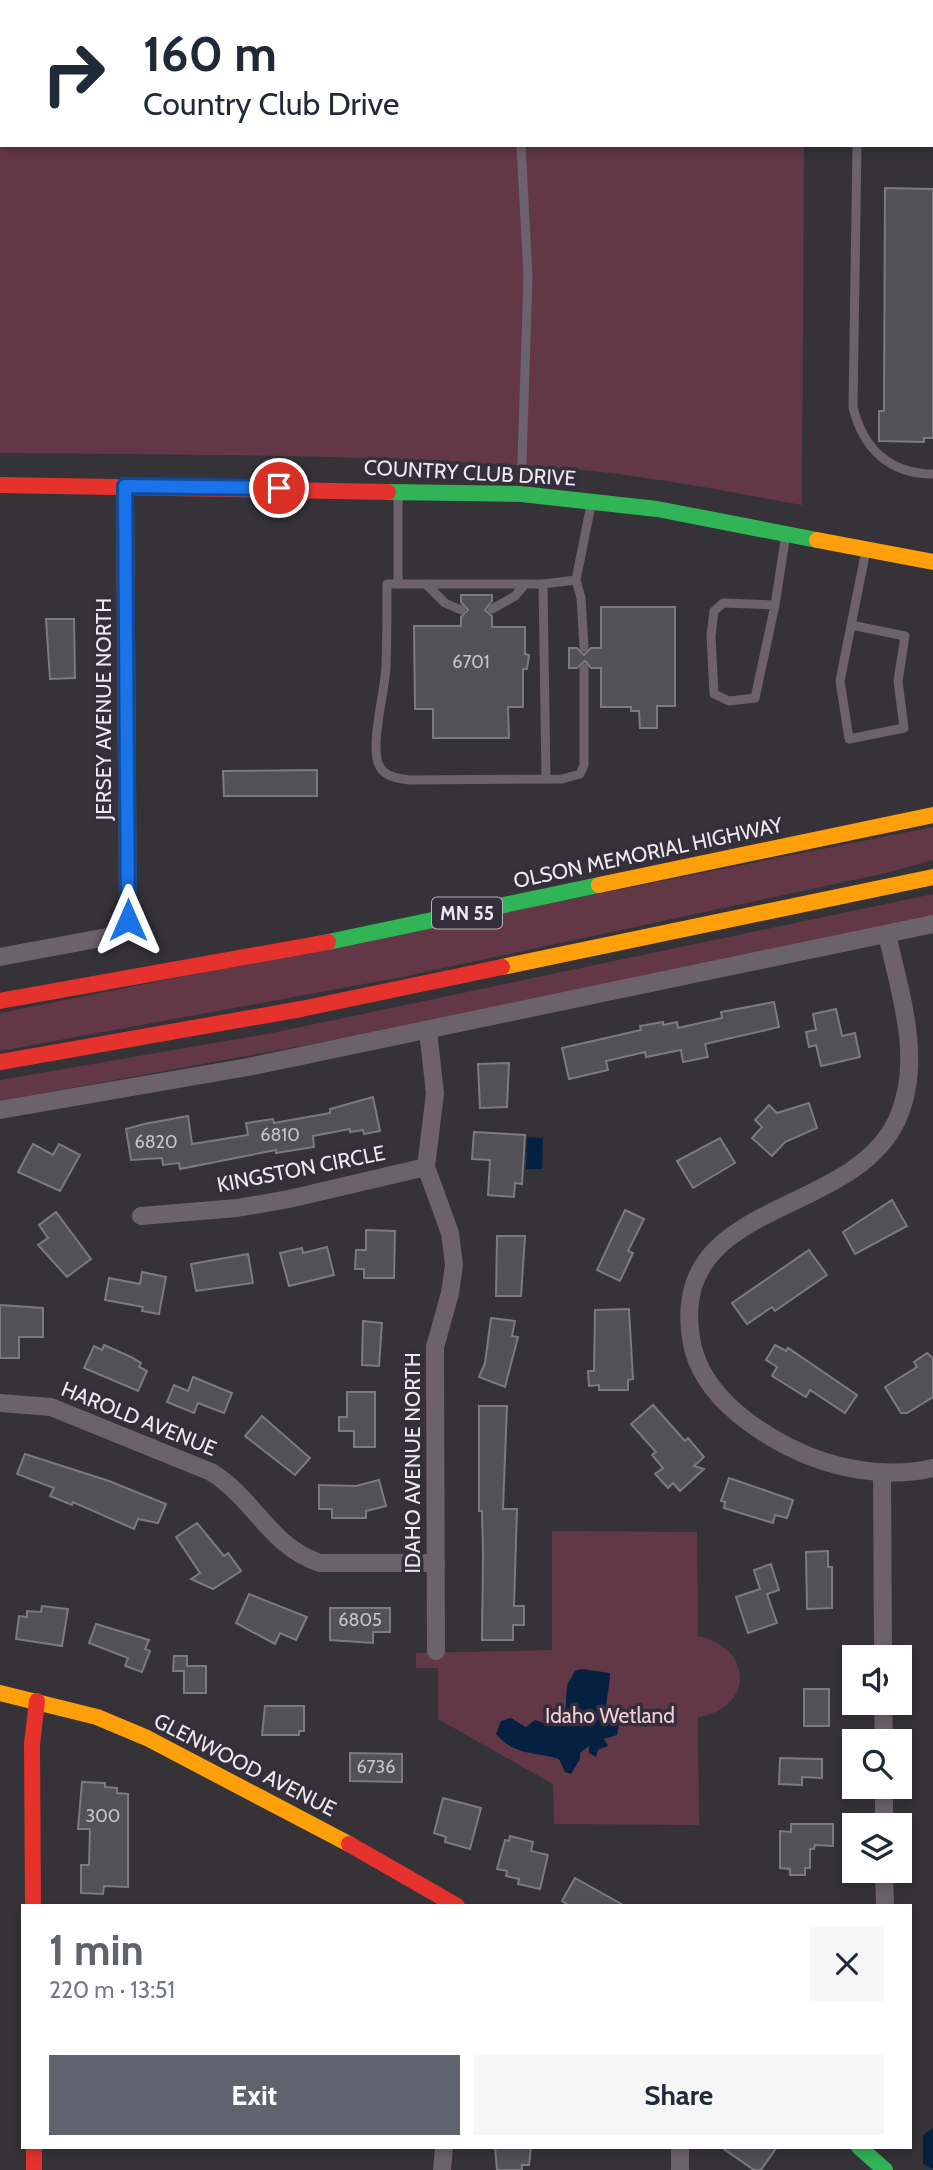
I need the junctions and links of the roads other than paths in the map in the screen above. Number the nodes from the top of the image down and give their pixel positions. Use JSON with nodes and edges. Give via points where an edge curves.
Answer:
{"nodes":[{"id":1,"x":521,"y":147,"type":"edge"},
{"id":2,"x":857,"y":147,"type":"edge"},
{"id":3,"x":933,"y":474,"type":"edge"},
{"id":4,"x":0,"y":485,"type":"edge"},
{"id":5,"x":125,"y":486,"type":"junction"},
{"id":6,"x":398,"y":490,"type":"junction"},
{"id":7,"x":521,"y":494,"type":"junction"},
{"id":8,"x":592,"y":500,"type":"junction"},
{"id":9,"x":786,"y":532,"type":"junction"},
{"id":10,"x":866,"y":548,"type":"junction"},
{"id":11,"x":933,"y":562,"type":"edge"},
{"id":12,"x":576,"y":580,"type":"junction"},
{"id":13,"x":398,"y":584,"type":"junction"},
{"id":14,"x":426,"y":584,"type":"junction"},
{"id":15,"x":525,"y":584,"type":"junction"},
{"id":16,"x":543,"y":584,"type":"junction"},
{"id":17,"x":775,"y":605,"type":"junction"},
{"id":18,"x":492,"y":609,"type":"dead end"},
{"id":19,"x":461,"y":610,"type":"dead end"},
{"id":20,"x":851,"y":625,"type":"junction"},
{"id":21,"x":584,"y":648,"type":"dead end"},
{"id":22,"x":584,"y":668,"type":"dead end"},
{"id":23,"x":546,"y":778,"type":"junction"},
{"id":24,"x":933,"y":815,"type":"edge"},
{"id":25,"x":933,"y":877,"type":"edge"},
{"id":26,"x":933,"y":925,"type":"edge"},
{"id":27,"x":887,"y":934,"type":"junction"},
{"id":28,"x":0,"y":957,"type":"edge"},
{"id":29,"x":0,"y":1001,"type":"edge"},
{"id":30,"x":428,"y":1031,"type":"junction"},
{"id":31,"x":0,"y":1062,"type":"edge"},
{"id":32,"x":0,"y":1110,"type":"edge"},
{"id":33,"x":426,"y":1167,"type":"junction"},
{"id":34,"x":141,"y":1216,"type":"dead end"},
{"id":35,"x":0,"y":1403,"type":"edge"},
{"id":36,"x":933,"y":1468,"type":"edge"},
{"id":37,"x":882,"y":1473,"type":"junction"},
{"id":38,"x":436,"y":1563,"type":"junction"},
{"id":39,"x":883,"y":1645,"type":"edge"},
{"id":40,"x":436,"y":1651,"type":"dead end"},
{"id":41,"x":0,"y":1693,"type":"edge"},
{"id":42,"x":37,"y":1701,"type":"junction"},
{"id":43,"x":884,"y":1883,"type":"edge"},
{"id":44,"x":33,"y":1904,"type":"edge"},
{"id":45,"x":452,"y":1904,"type":"edge"},
{"id":46,"x":885,"y":1904,"type":"edge"},
{"id":47,"x":34,"y":2149,"type":"edge"},
{"id":48,"x":444,"y":2149,"type":"edge"},
{"id":49,"x":680,"y":2149,"type":"edge"},
{"id":50,"x":861,"y":2149,"type":"edge"},
{"id":51,"x":34,"y":2170,"type":"edge"},
{"id":52,"x":442,"y":2170,"type":"edge"},
{"id":53,"x":680,"y":2170,"type":"edge"},
{"id":54,"x":885,"y":2170,"type":"edge"}],
"edges":[{"from":1,"to":7,"type":"lane","via":[[528,277]]},
{"from":2,"to":3,"type":"lane","via":[[853,407],[858,428],[883,458],[900,471]]},
{"from":4,"to":5,"type":"main road","name":"COUNTRY CLUB DRIVE"},
{"from":5,"to":6,"type":"main road","name":"COUNTRY CLUB DRIVE"},
{"from":5,"to":28,"type":"street","name":"JERSEY AVENUE NORTH","via":[[128,920],[123,931],[91,941]]},
{"from":6,"to":7,"type":"main road","name":"COUNTRY CLUB DRIVE"},
{"from":6,"to":13,"type":"lane"},
{"from":7,"to":8,"type":"main road","name":"COUNTRY CLUB DRIVE"},
{"from":8,"to":9,"type":"main road","name":"COUNTRY CLUB DRIVE"},
{"from":8,"to":12,"type":"lane"},
{"from":9,"to":10,"type":"main road","name":"COUNTRY CLUB DRIVE"},
{"from":9,"to":17,"type":"lane"},
{"from":10,"to":11,"type":"main road","name":"COUNTRY CLUB DRIVE"},
{"from":10,"to":20,"type":"lane"},
{"from":12,"to":16,"type":"lane"},
{"from":12,"to":21,"type":"lane"},
{"from":13,"to":14,"type":"lane"},
{"from":13,"to":23,"type":"lane","via":[[387,584],[386,667],[377,748],[383,772],[410,780]]},
{"from":14,"to":15,"type":"lane"},
{"from":14,"to":19,"type":"lane","via":[[445,603]]},
{"from":15,"to":16,"type":"lane"},
{"from":15,"to":18,"type":"lane","via":[[515,596]]},
{"from":16,"to":23,"type":"lane"},
{"from":17,"to":17,"type":"lane","via":[[723,603],[714,611],[714,694],[729,701],[755,698]]},
{"from":20,"to":20,"type":"lane","via":[[840,681],[849,739],[904,728],[898,681],[905,636]]},
{"from":22,"to":23,"type":"lane","via":[[584,765],[572,778]]},
{"from":24,"to":29,"type":"main road","name":"OLSON MEMORIAL HIGHWAY","number":"MN 55","via":[[278,952]]},
{"from":25,"to":31,"type":"main road","via":[[301,1009]]},
{"from":26,"to":27,"type":"street"},
{"from":27,"to":30,"type":"street"},
{"from":27,"to":37,"type":"street","via":[[910,1048],[909,1079],[896,1121],[857,1169],[755,1219],[718,1246],[695,1283],[689,1312],[691,1343],[701,1370],[747,1421],[816,1459]]},
{"from":30,"to":32,"type":"street"},
{"from":30,"to":33,"type":"street","name":"IDAHO AVENUE NORTH","via":[[435,1093]]},
{"from":33,"to":34,"type":"street","name":"KINGSTON CIRCLE","via":[[276,1201]]},
{"from":33,"to":38,"type":"street","name":"IDAHO AVENUE NORTH","via":[[450,1233],[454,1265],[435,1347]]},
{"from":35,"to":38,"type":"street","name":"HAROLD AVENUE","via":[[51,1407],[211,1472],[250,1503],[285,1546],[308,1559],[320,1563]]},
{"from":36,"to":37,"type":"street"},
{"from":37,"to":39,"type":"street"},
{"from":38,"to":40,"type":"street","name":"IDAHO AVENUE NORTH"},
{"from":41,"to":42,"type":"main road","name":"GLENWOOD AVENUE"},
{"from":42,"to":44,"type":"main road","via":[[32,1744]]},
{"from":42,"to":45,"type":"main road","name":"GLENWOOD AVENUE","via":[[97,1717],[158,1743]]},
{"from":43,"to":46,"type":"street"},
{"from":47,"to":51,"type":"main road"},
{"from":48,"to":52,"type":"street"},
{"from":49,"to":53,"type":"street"},
{"from":50,"to":54,"type":"main road"}]}
